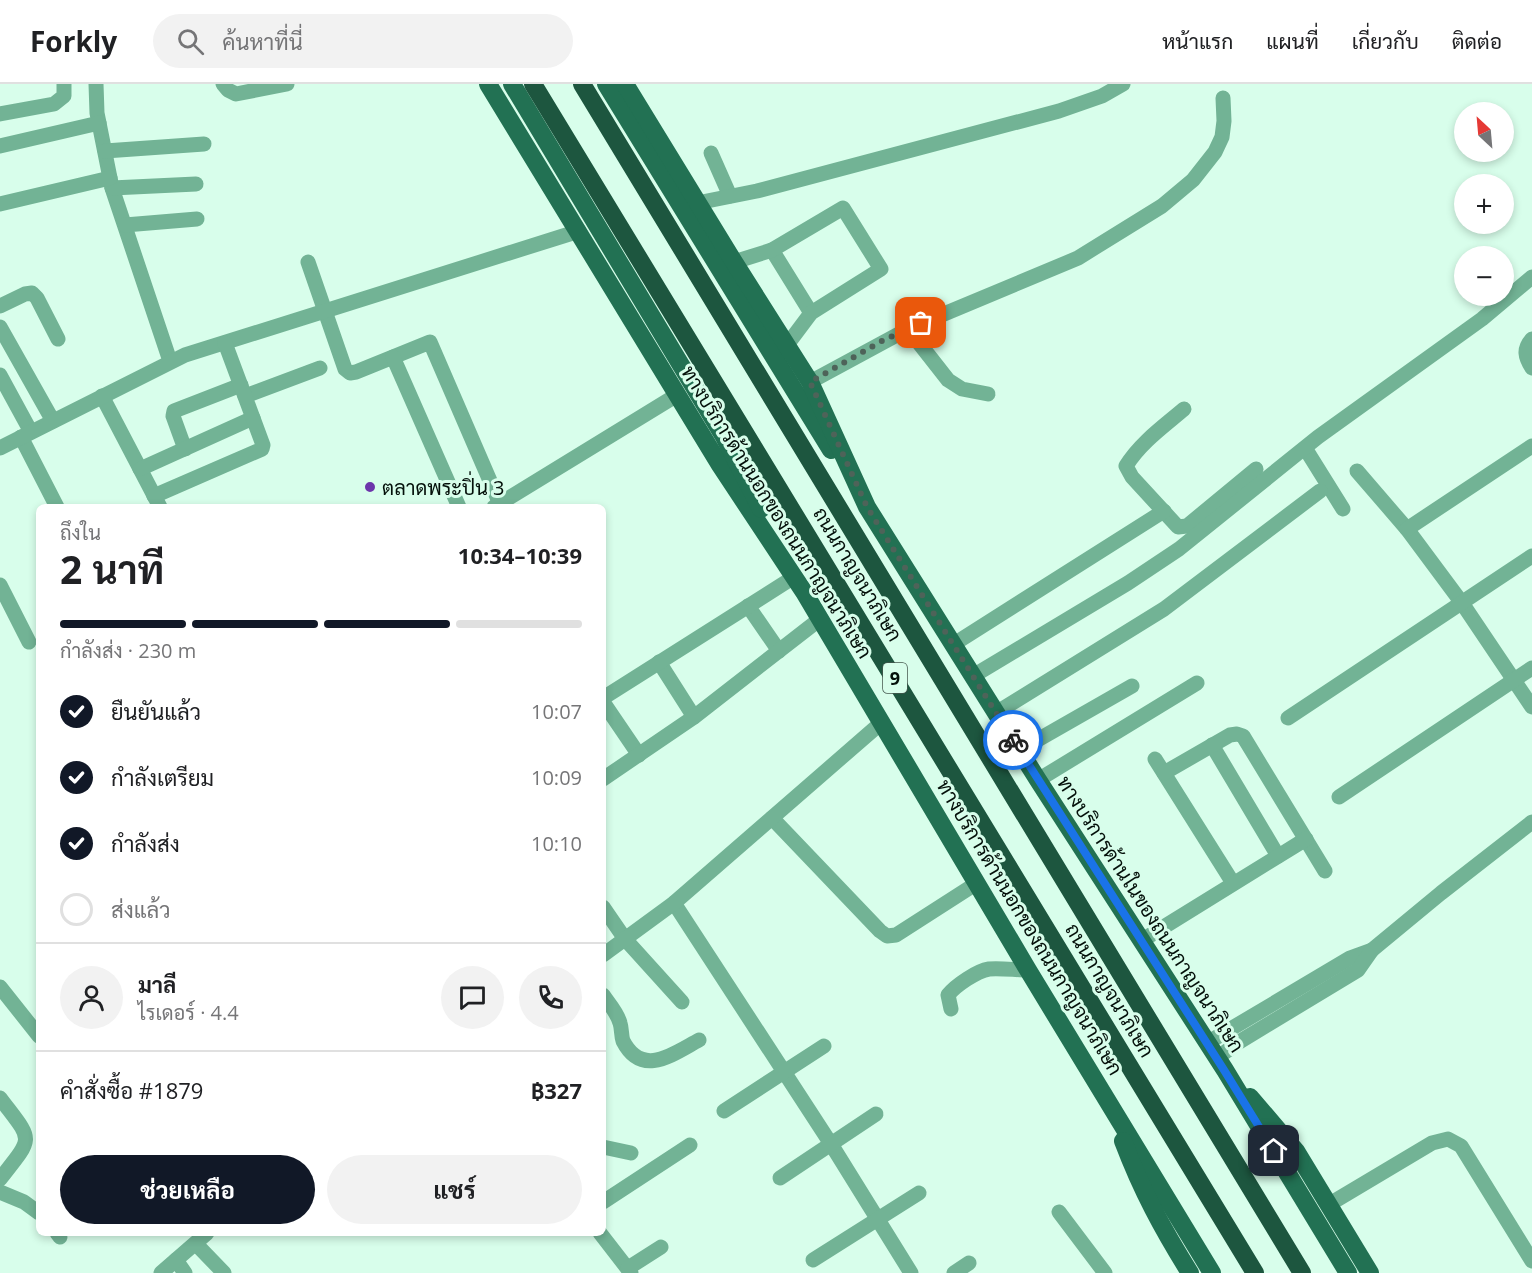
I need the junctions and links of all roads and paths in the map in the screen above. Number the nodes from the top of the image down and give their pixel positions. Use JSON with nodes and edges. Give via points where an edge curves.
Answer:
{"nodes":[{"id":1,"x":64,"y":84,"type":"edge"},
{"id":2,"x":96,"y":84,"type":"edge"},
{"id":3,"x":223,"y":84,"type":"edge"},
{"id":4,"x":287,"y":84,"type":"edge"},
{"id":5,"x":488,"y":84,"type":"edge"},
{"id":6,"x":512,"y":84,"type":"edge"},
{"id":7,"x":533,"y":84,"type":"edge"},
{"id":8,"x":582,"y":84,"type":"edge"},
{"id":9,"x":606,"y":84,"type":"edge"},
{"id":10,"x":625,"y":84,"type":"edge"},
{"id":11,"x":1123,"y":84,"type":"edge"},
{"id":12,"x":1223,"y":98,"type":"dead end"},
{"id":13,"x":0,"y":114,"type":"edge"},
{"id":14,"x":99,"y":123,"type":"junction"},
{"id":15,"x":204,"y":144,"type":"dead end"},
{"id":16,"x":0,"y":146,"type":"edge"},
{"id":17,"x":105,"y":151,"type":"junction"},
{"id":18,"x":711,"y":153,"type":"dead end"},
{"id":19,"x":111,"y":183,"type":"junction"},
{"id":20,"x":196,"y":184,"type":"dead end"},
{"id":21,"x":730,"y":196,"type":"junction"},
{"id":22,"x":697,"y":203,"type":"junction"},
{"id":23,"x":0,"y":204,"type":"edge"},
{"id":24,"x":197,"y":219,"type":"dead end"},
{"id":25,"x":125,"y":225,"type":"junction"},
{"id":26,"x":579,"y":231,"type":"junction"},
{"id":27,"x":772,"y":250,"type":"junction"},
{"id":28,"x":308,"y":262,"type":"dead end"},
{"id":29,"x":734,"y":262,"type":"junction"},
{"id":30,"x":1532,"y":277,"type":"edge"},
{"id":31,"x":0,"y":306,"type":"edge"},
{"id":32,"x":324,"y":312,"type":"junction"},
{"id":33,"x":810,"y":313,"type":"junction"},
{"id":34,"x":0,"y":327,"type":"edge"},
{"id":35,"x":908,"y":328,"type":"junction"},
{"id":36,"x":58,"y":339,"type":"dead end"},
{"id":37,"x":1532,"y":339,"type":"edge"},
{"id":38,"x":225,"y":343,"type":"junction"},
{"id":39,"x":787,"y":345,"type":"junction"},
{"id":40,"x":393,"y":357,"type":"junction"},
{"id":41,"x":170,"y":361,"type":"junction"},
{"id":42,"x":320,"y":368,"type":"dead end"},
{"id":43,"x":1532,"y":369,"type":"edge"},
{"id":44,"x":0,"y":375,"type":"edge"},
{"id":45,"x":810,"y":382,"type":"junction"},
{"id":46,"x":243,"y":391,"type":"junction"},
{"id":47,"x":677,"y":394,"type":"junction"},
{"id":48,"x":988,"y":394,"type":"dead end"},
{"id":49,"x":102,"y":396,"type":"junction"},
{"id":50,"x":1184,"y":409,"type":"dead end"},
{"id":51,"x":253,"y":418,"type":"junction"},
{"id":52,"x":53,"y":421,"type":"junction"},
{"id":53,"x":26,"y":435,"type":"junction"},
{"id":54,"x":1532,"y":446,"type":"edge"},
{"id":55,"x":0,"y":448,"type":"edge"},
{"id":56,"x":1305,"y":448,"type":"junction"},
{"id":57,"x":185,"y":449,"type":"junction"},
{"id":58,"x":140,"y":469,"type":"junction"},
{"id":59,"x":1256,"y":469,"type":"dead end"},
{"id":60,"x":1357,"y":471,"type":"dead end"},
{"id":61,"x":1320,"y":491,"type":"dead end"},
{"id":62,"x":157,"y":502,"type":"edge"},
{"id":63,"x":56,"y":504,"type":"edge"},
{"id":64,"x":458,"y":504,"type":"edge"},
{"id":65,"x":497,"y":504,"type":"edge"},
{"id":66,"x":499,"y":504,"type":"edge"},
{"id":67,"x":867,"y":507,"type":"junction"},
{"id":68,"x":1343,"y":509,"type":"dead end"},
{"id":69,"x":1164,"y":511,"type":"junction"},
{"id":70,"x":1407,"y":529,"type":"junction"},
{"id":71,"x":1532,"y":556,"type":"edge"},
{"id":72,"x":794,"y":577,"type":"junction"},
{"id":73,"x":0,"y":585,"type":"edge"},
{"id":74,"x":804,"y":592,"type":"junction"},
{"id":75,"x":1462,"y":603,"type":"junction"},
{"id":76,"x":748,"y":606,"type":"junction"},
{"id":77,"x":820,"y":619,"type":"junction"},
{"id":78,"x":29,"y":642,"type":"dead end"},
{"id":79,"x":954,"y":644,"type":"junction"},
{"id":80,"x":779,"y":651,"type":"junction"},
{"id":81,"x":659,"y":662,"type":"junction"},
{"id":82,"x":1532,"y":668,"type":"edge"},
{"id":83,"x":973,"y":676,"type":"junction"},
{"id":84,"x":1514,"y":680,"type":"junction"},
{"id":85,"x":1197,"y":683,"type":"dead end"},
{"id":86,"x":1132,"y":686,"type":"dead end"},
{"id":87,"x":606,"y":698,"type":"edge"},
{"id":88,"x":606,"y":705,"type":"edge"},
{"id":89,"x":1532,"y":707,"type":"edge"},
{"id":90,"x":996,"y":713,"type":"junction"},
{"id":91,"x":694,"y":717,"type":"junction"},
{"id":92,"x":1288,"y":718,"type":"dead end"},
{"id":93,"x":882,"y":723,"type":"junction"},
{"id":94,"x":1212,"y":745,"type":"junction"},
{"id":95,"x":1020,"y":750,"type":"junction"},
{"id":96,"x":639,"y":755,"type":"junction"},
{"id":97,"x":1155,"y":759,"type":"dead end"},
{"id":98,"x":1164,"y":774,"type":"junction"},
{"id":99,"x":606,"y":777,"type":"edge"},
{"id":100,"x":1038,"y":780,"type":"junction"},
{"id":101,"x":1339,"y":797,"type":"dead end"},
{"id":102,"x":772,"y":818,"type":"junction"},
{"id":103,"x":1532,"y":822,"type":"edge"},
{"id":104,"x":1306,"y":839,"type":"junction"},
{"id":105,"x":1278,"y":856,"type":"junction"},
{"id":106,"x":1325,"y":871,"type":"dead end"},
{"id":107,"x":977,"y":883,"type":"junction"},
{"id":108,"x":1233,"y":883,"type":"junction"},
{"id":109,"x":674,"y":903,"type":"junction"},
{"id":110,"x":606,"y":912,"type":"edge"},
{"id":111,"x":626,"y":939,"type":"junction"},
{"id":112,"x":1141,"y":941,"type":"junction"},
{"id":113,"x":606,"y":954,"type":"edge"},
{"id":114,"x":1028,"y":970,"type":"junction"},
{"id":115,"x":0,"y":987,"type":"edge"},
{"id":116,"x":606,"y":1000,"type":"edge"},
{"id":117,"x":682,"y":1002,"type":"dead end"},
{"id":118,"x":951,"y":1009,"type":"dead end"},
{"id":119,"x":36,"y":1032,"type":"edge"},
{"id":120,"x":699,"y":1040,"type":"dead end"},
{"id":121,"x":824,"y":1046,"type":"dead end"},
{"id":122,"x":1216,"y":1057,"type":"junction"},
{"id":123,"x":783,"y":1072,"type":"junction"},
{"id":124,"x":0,"y":1098,"type":"edge"},
{"id":125,"x":1108,"y":1100,"type":"junction"},
{"id":126,"x":724,"y":1111,"type":"dead end"},
{"id":127,"x":876,"y":1114,"type":"dead end"},
{"id":128,"x":831,"y":1144,"type":"junction"},
{"id":129,"x":690,"y":1145,"type":"dead end"},
{"id":130,"x":606,"y":1148,"type":"edge"},
{"id":131,"x":632,"y":1153,"type":"dead end"},
{"id":132,"x":780,"y":1178,"type":"dead end"},
{"id":133,"x":0,"y":1179,"type":"edge"},
{"id":134,"x":0,"y":1192,"type":"edge"},
{"id":135,"x":919,"y":1193,"type":"dead end"},
{"id":136,"x":606,"y":1200,"type":"edge"},
{"id":137,"x":1328,"y":1205,"type":"junction"},
{"id":138,"x":36,"y":1212,"type":"edge"},
{"id":139,"x":1059,"y":1212,"type":"dead end"},
{"id":140,"x":878,"y":1219,"type":"junction"},
{"id":141,"x":602,"y":1236,"type":"edge"},
{"id":142,"x":200,"y":1237,"type":"edge"},
{"id":143,"x":661,"y":1247,"type":"dead end"},
{"id":144,"x":176,"y":1260,"type":"junction"},
{"id":145,"x":813,"y":1260,"type":"dead end"},
{"id":146,"x":1532,"y":1260,"type":"edge"},
{"id":147,"x":969,"y":1263,"type":"dead end"},
{"id":148,"x":630,"y":1271,"type":"edge"},
{"id":149,"x":161,"y":1273,"type":"edge"},
{"id":150,"x":185,"y":1273,"type":"edge"},
{"id":151,"x":224,"y":1273,"type":"edge"},
{"id":152,"x":911,"y":1273,"type":"edge"},
{"id":153,"x":954,"y":1273,"type":"edge"},
{"id":154,"x":1105,"y":1273,"type":"edge"},
{"id":155,"x":1190,"y":1273,"type":"edge"},
{"id":156,"x":1212,"y":1273,"type":"edge"},
{"id":157,"x":1255,"y":1273,"type":"edge"},
{"id":158,"x":1302,"y":1273,"type":"edge"},
{"id":159,"x":1348,"y":1273,"type":"edge"},
{"id":160,"x":1370,"y":1273,"type":"edge"}],
"edges":[{"from":1,"to":13,"type":"street","via":[[64,96],[54,104]]},
{"from":2,"to":14,"type":"street"},
{"from":3,"to":4,"type":"street","via":[[236,94]]},
{"from":5,"to":26,"type":"main road","name":"ทางบริการด้านนอกของถนนกาญจนาภิเษก"},
{"from":6,"to":74,"type":"main road","via":[[723,435]]},
{"from":7,"to":157,"type":"highway","name":"ถนนกาญจนาภิเษก","number":"9"},
{"from":8,"to":158,"type":"highway","name":"ถนนกาญจนาภิเษก","number":"9"},
{"from":9,"to":67,"type":"main road"},
{"from":10,"to":22,"type":"main road","name":"ทางบริการด้านในของถนนกาญจนาภิเษก"},
{"from":11,"to":21,"type":"street","via":[[1059,111]]},
{"from":12,"to":35,"type":"street","via":[[1223,129],[1215,152],[1193,180],[1162,206],[1078,258]]},
{"from":14,"to":16,"type":"street"},
{"from":14,"to":17,"type":"street"},
{"from":15,"to":17,"type":"street"},
{"from":17,"to":19,"type":"street"},
{"from":18,"to":21,"type":"street"},
{"from":19,"to":20,"type":"street"},
{"from":19,"to":23,"type":"street"},
{"from":19,"to":25,"type":"street"},
{"from":21,"to":22,"type":"street"},
{"from":22,"to":29,"type":"main road","name":"ทางบริการด้านในของถนนกาญจนาภิเษก"},
{"from":24,"to":25,"type":"street"},
{"from":25,"to":41,"type":"street"},
{"from":26,"to":32,"type":"street"},
{"from":26,"to":47,"type":"main road","name":"ทางบริการด้านนอกของถนนกาญจนาภิเษก"},
{"from":27,"to":29,"type":"street"},
{"from":27,"to":33,"type":"street"},
{"from":27,"to":33,"type":"street","via":[[843,208],[881,269]]},
{"from":28,"to":32,"type":"street"},
{"from":29,"to":39,"type":"main road","name":"ทางบริการด้านในของถนนกาญจนาภิเษก"},
{"from":30,"to":56,"type":"street","via":[[1482,319]]},
{"from":31,"to":36,"type":"street","via":[[32,293]]},
{"from":32,"to":38,"type":"street"},
{"from":32,"to":40,"type":"street","via":[[345,369],[350,373]]},
{"from":33,"to":39,"type":"street"},
{"from":34,"to":52,"type":"street"},
{"from":35,"to":45,"type":"street"},
{"from":35,"to":48,"type":"street","via":[[948,380]]},
{"from":37,"to":43,"type":"street","via":[[1526,356]]},
{"from":38,"to":41,"type":"street"},
{"from":38,"to":46,"type":"street"},
{"from":39,"to":45,"type":"main road","name":"ทางบริการด้านในของถนนกาญจนาภิเษก"},
{"from":40,"to":64,"type":"street"},
{"from":40,"to":65,"type":"street","via":[[430,342]]},
{"from":41,"to":49,"type":"street"},
{"from":42,"to":46,"type":"street"},
{"from":44,"to":53,"type":"street"},
{"from":45,"to":67,"type":"main road","name":"ทางบริการด้านในของถนนกาญจนาภิเษก"},
{"from":46,"to":51,"type":"street"},
{"from":46,"to":57,"type":"street","via":[[174,411]]},
{"from":47,"to":66,"type":"street"},
{"from":47,"to":72,"type":"main road","name":"ทางบริการด้านนอกของถนนกาญจนาภิเษก"},
{"from":49,"to":52,"type":"street"},
{"from":49,"to":58,"type":"street"},
{"from":50,"to":69,"type":"street","via":[[1147,441],[1126,466]]},
{"from":51,"to":57,"type":"street"},
{"from":51,"to":62,"type":"street","via":[[262,449]]},
{"from":52,"to":53,"type":"street"},
{"from":53,"to":55,"type":"street"},
{"from":53,"to":63,"type":"street"},
{"from":54,"to":70,"type":"street"},
{"from":56,"to":68,"type":"street"},
{"from":56,"to":83,"type":"street","via":[[1179,549]]},
{"from":57,"to":58,"type":"street"},
{"from":58,"to":62,"type":"street"},
{"from":59,"to":69,"type":"street","via":[[1187,526],[1178,527]]},
{"from":60,"to":70,"type":"street"},
{"from":61,"to":90,"type":"street","via":[[1164,609]]},
{"from":67,"to":79,"type":"main road","name":"ทางบริการด้านในของถนนกาญจนาภิเษก"},
{"from":69,"to":79,"type":"street"},
{"from":70,"to":75,"type":"street"},
{"from":71,"to":75,"type":"street"},
{"from":72,"to":74,"type":"main road","name":"ทางบริการด้านนอกของถนนกาญจนาภิเษก"},
{"from":72,"to":76,"type":"street"},
{"from":73,"to":78,"type":"street"},
{"from":74,"to":77,"type":"main road","name":"ทางบริการด้านนอกของถนนกาญจนาภิเษก"},
{"from":75,"to":84,"type":"street"},
{"from":75,"to":92,"type":"street"},
{"from":76,"to":80,"type":"street"},
{"from":76,"to":81,"type":"street"},
{"from":77,"to":80,"type":"street"},
{"from":77,"to":93,"type":"main road","name":"ทางบริการด้านนอกของถนนกาญจนาภิเษก"},
{"from":79,"to":83,"type":"main road","name":"ทางบริการด้านในของถนนกาญจนาภิเษก"},
{"from":80,"to":91,"type":"street"},
{"from":81,"to":87,"type":"street"},
{"from":81,"to":91,"type":"street"},
{"from":82,"to":84,"type":"street"},
{"from":83,"to":90,"type":"main road","name":"ทางบริการด้านในของถนนกาญจนาภิเษก"},
{"from":84,"to":89,"type":"street"},
{"from":84,"to":101,"type":"street"},
{"from":85,"to":100,"type":"street"},
{"from":86,"to":95,"type":"street"},
{"from":88,"to":96,"type":"street"},
{"from":90,"to":95,"type":"main road","name":"ทางบริการด้านในของถนนกาญจนาภิเษก"},
{"from":91,"to":96,"type":"street"},
{"from":93,"to":102,"type":"street"},
{"from":93,"to":107,"type":"main road","name":"ทางบริการด้านนอกของถนนกาญจนาภิเษก"},
{"from":94,"to":98,"type":"street"},
{"from":94,"to":104,"type":"street","via":[[1230,735],[1243,736]]},
{"from":94,"to":105,"type":"street"},
{"from":95,"to":100,"type":"main road","name":"ทางบริการด้านในของถนนกาญจนาภิเษก"},
{"from":96,"to":99,"type":"street"},
{"from":97,"to":98,"type":"street"},
{"from":98,"to":108,"type":"street"},
{"from":100,"to":112,"type":"main road","name":"ทางบริการด้านในของถนนกาญจนาภิเษก"},
{"from":102,"to":107,"type":"street","via":[[887,936],[896,935]]},
{"from":102,"to":109,"type":"street"},
{"from":103,"to":122,"type":"street","via":[[1372,950],[1350,957]]},
{"from":104,"to":105,"type":"street"},
{"from":104,"to":106,"type":"street"},
{"from":105,"to":108,"type":"street"},
{"from":107,"to":114,"type":"main road","name":"ทางบริการด้านนอกของถนนกาญจนาภิเษก"},
{"from":108,"to":112,"type":"street"},
{"from":109,"to":111,"type":"street"},
{"from":109,"to":123,"type":"street"},
{"from":110,"to":111,"type":"street"},
{"from":111,"to":113,"type":"street"},
{"from":111,"to":117,"type":"street"},
{"from":112,"to":122,"type":"main road","name":"ทางบริการด้านในของถนนกาญจนาภิเษก"},
{"from":114,"to":118,"type":"street","via":[[981,972],[952,990],[948,995]]},
{"from":114,"to":125,"type":"main road","name":"ทางบริการด้านนอกของถนนกาญจนาภิเษก"},
{"from":115,"to":119,"type":"street"},
{"from":116,"to":120,"type":"street","via":[[619,1019],[625,1043],[646,1062],[663,1059]]},
{"from":121,"to":123,"type":"street"},
{"from":122,"to":137,"type":"main road","via":[[1284,1136]]},
{"from":122,"to":159,"type":"main road","name":"ทางบริการด้านในของถนนกาญจนาภิเษก"},
{"from":123,"to":126,"type":"street"},
{"from":123,"to":128,"type":"street"},
{"from":124,"to":133,"type":"street","via":[[25,1131],[27,1140]]},
{"from":125,"to":155,"type":"main road","via":[[1139,1184]]},
{"from":125,"to":156,"type":"main road","name":"ทางบริการด้านนอกของถนนกาญจนาภิเษก"},
{"from":127,"to":128,"type":"street"},
{"from":128,"to":132,"type":"street"},
{"from":128,"to":140,"type":"street"},
{"from":129,"to":136,"type":"street"},
{"from":130,"to":131,"type":"street"},
{"from":134,"to":138,"type":"street"},
{"from":135,"to":140,"type":"street"},
{"from":137,"to":146,"type":"street","via":[[1432,1143],[1448,1139],[1461,1146]]},
{"from":137,"to":160,"type":"main road"},
{"from":139,"to":154,"type":"street"},
{"from":140,"to":145,"type":"street"},
{"from":140,"to":152,"type":"street"},
{"from":141,"to":148,"type":"street"},
{"from":142,"to":144,"type":"street"},
{"from":142,"to":151,"type":"street"},
{"from":143,"to":148,"type":"street"},
{"from":144,"to":149,"type":"street"},
{"from":144,"to":150,"type":"street"},
{"from":147,"to":153,"type":"street"}]}
